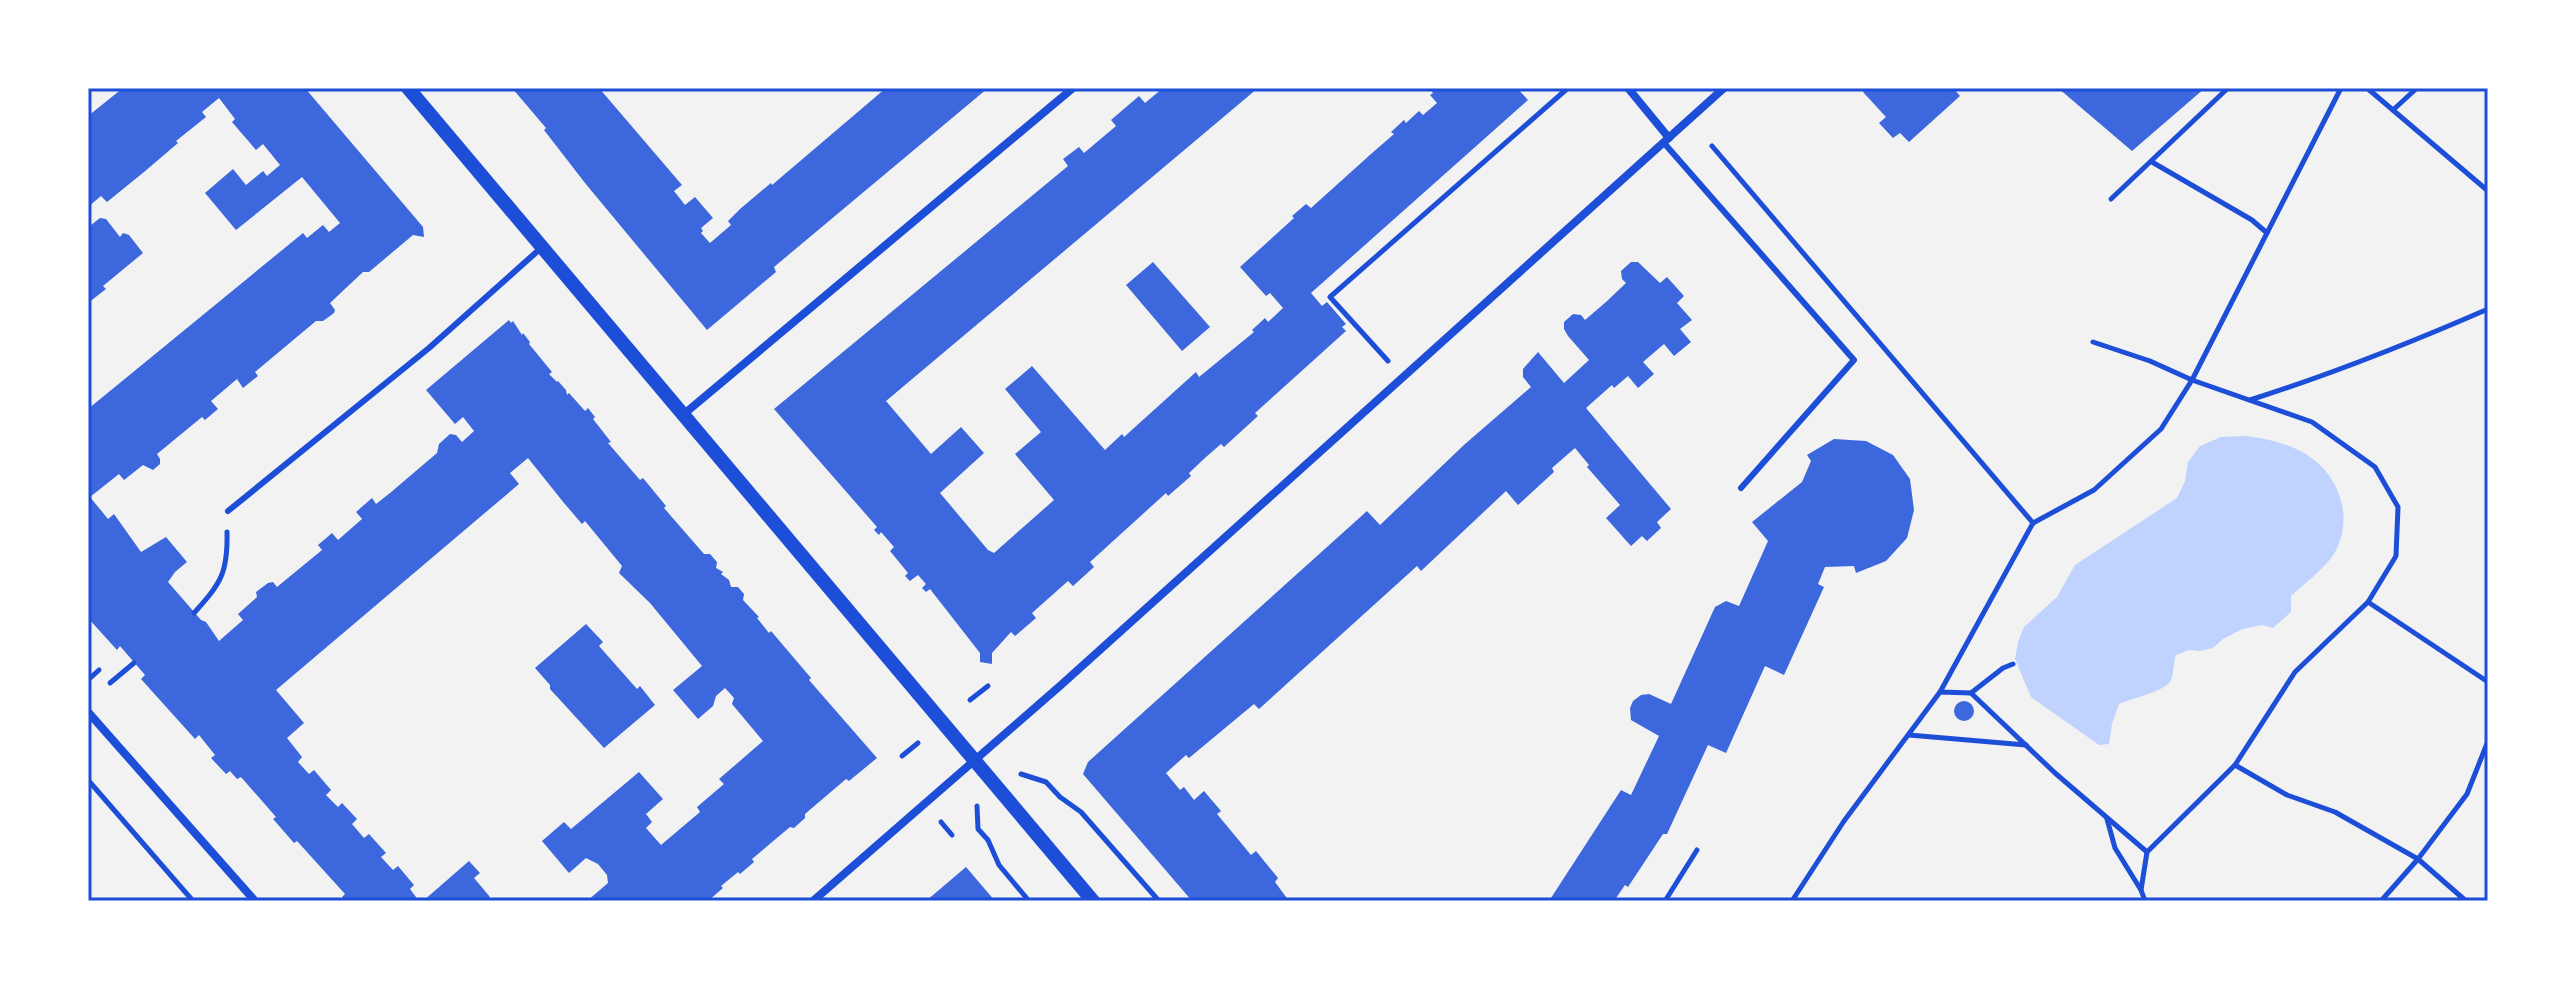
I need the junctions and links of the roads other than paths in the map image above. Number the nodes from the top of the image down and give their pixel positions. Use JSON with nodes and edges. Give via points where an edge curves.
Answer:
{"nodes":[{"id":1,"x":408,"y":88,"type":"edge"},
{"id":2,"x":1073,"y":88,"type":"edge"},
{"id":3,"x":1628,"y":88,"type":"edge"},
{"id":4,"x":1724,"y":88,"type":"edge"},
{"id":5,"x":1666,"y":141,"type":"junction"},
{"id":6,"x":543,"y":247,"type":"junction"},
{"id":7,"x":684,"y":414,"type":"junction"},
{"id":8,"x":1741,"y":488,"type":"dead end"},
{"id":9,"x":228,"y":511,"type":"road end"},
{"id":10,"x":88,"y":712,"type":"edge"},
{"id":11,"x":97,"y":722,"type":"junction"},
{"id":12,"x":88,"y":729,"type":"edge"},
{"id":13,"x":975,"y":760,"type":"junction"},
{"id":14,"x":255,"y":901,"type":"edge"},
{"id":15,"x":813,"y":901,"type":"edge"},
{"id":16,"x":1093,"y":901,"type":"edge"}],
"edges":[{"from":1,"to":6,"type":"street"},
{"from":2,"to":7,"type":"street"},
{"from":3,"to":5,"type":"street"},
{"from":4,"to":5,"type":"street"},
{"from":5,"to":8,"type":"lane","via":[[1854,360]]},
{"from":5,"to":13,"type":"street"},
{"from":6,"to":7,"type":"street"},
{"from":6,"to":9,"type":"lane","via":[[429,348]]},
{"from":7,"to":13,"type":"street"},
{"from":10,"to":11,"type":"street"},
{"from":11,"to":12,"type":"street"},
{"from":11,"to":14,"type":"street"},
{"from":13,"to":15,"type":"street"},
{"from":13,"to":16,"type":"street"}]}
